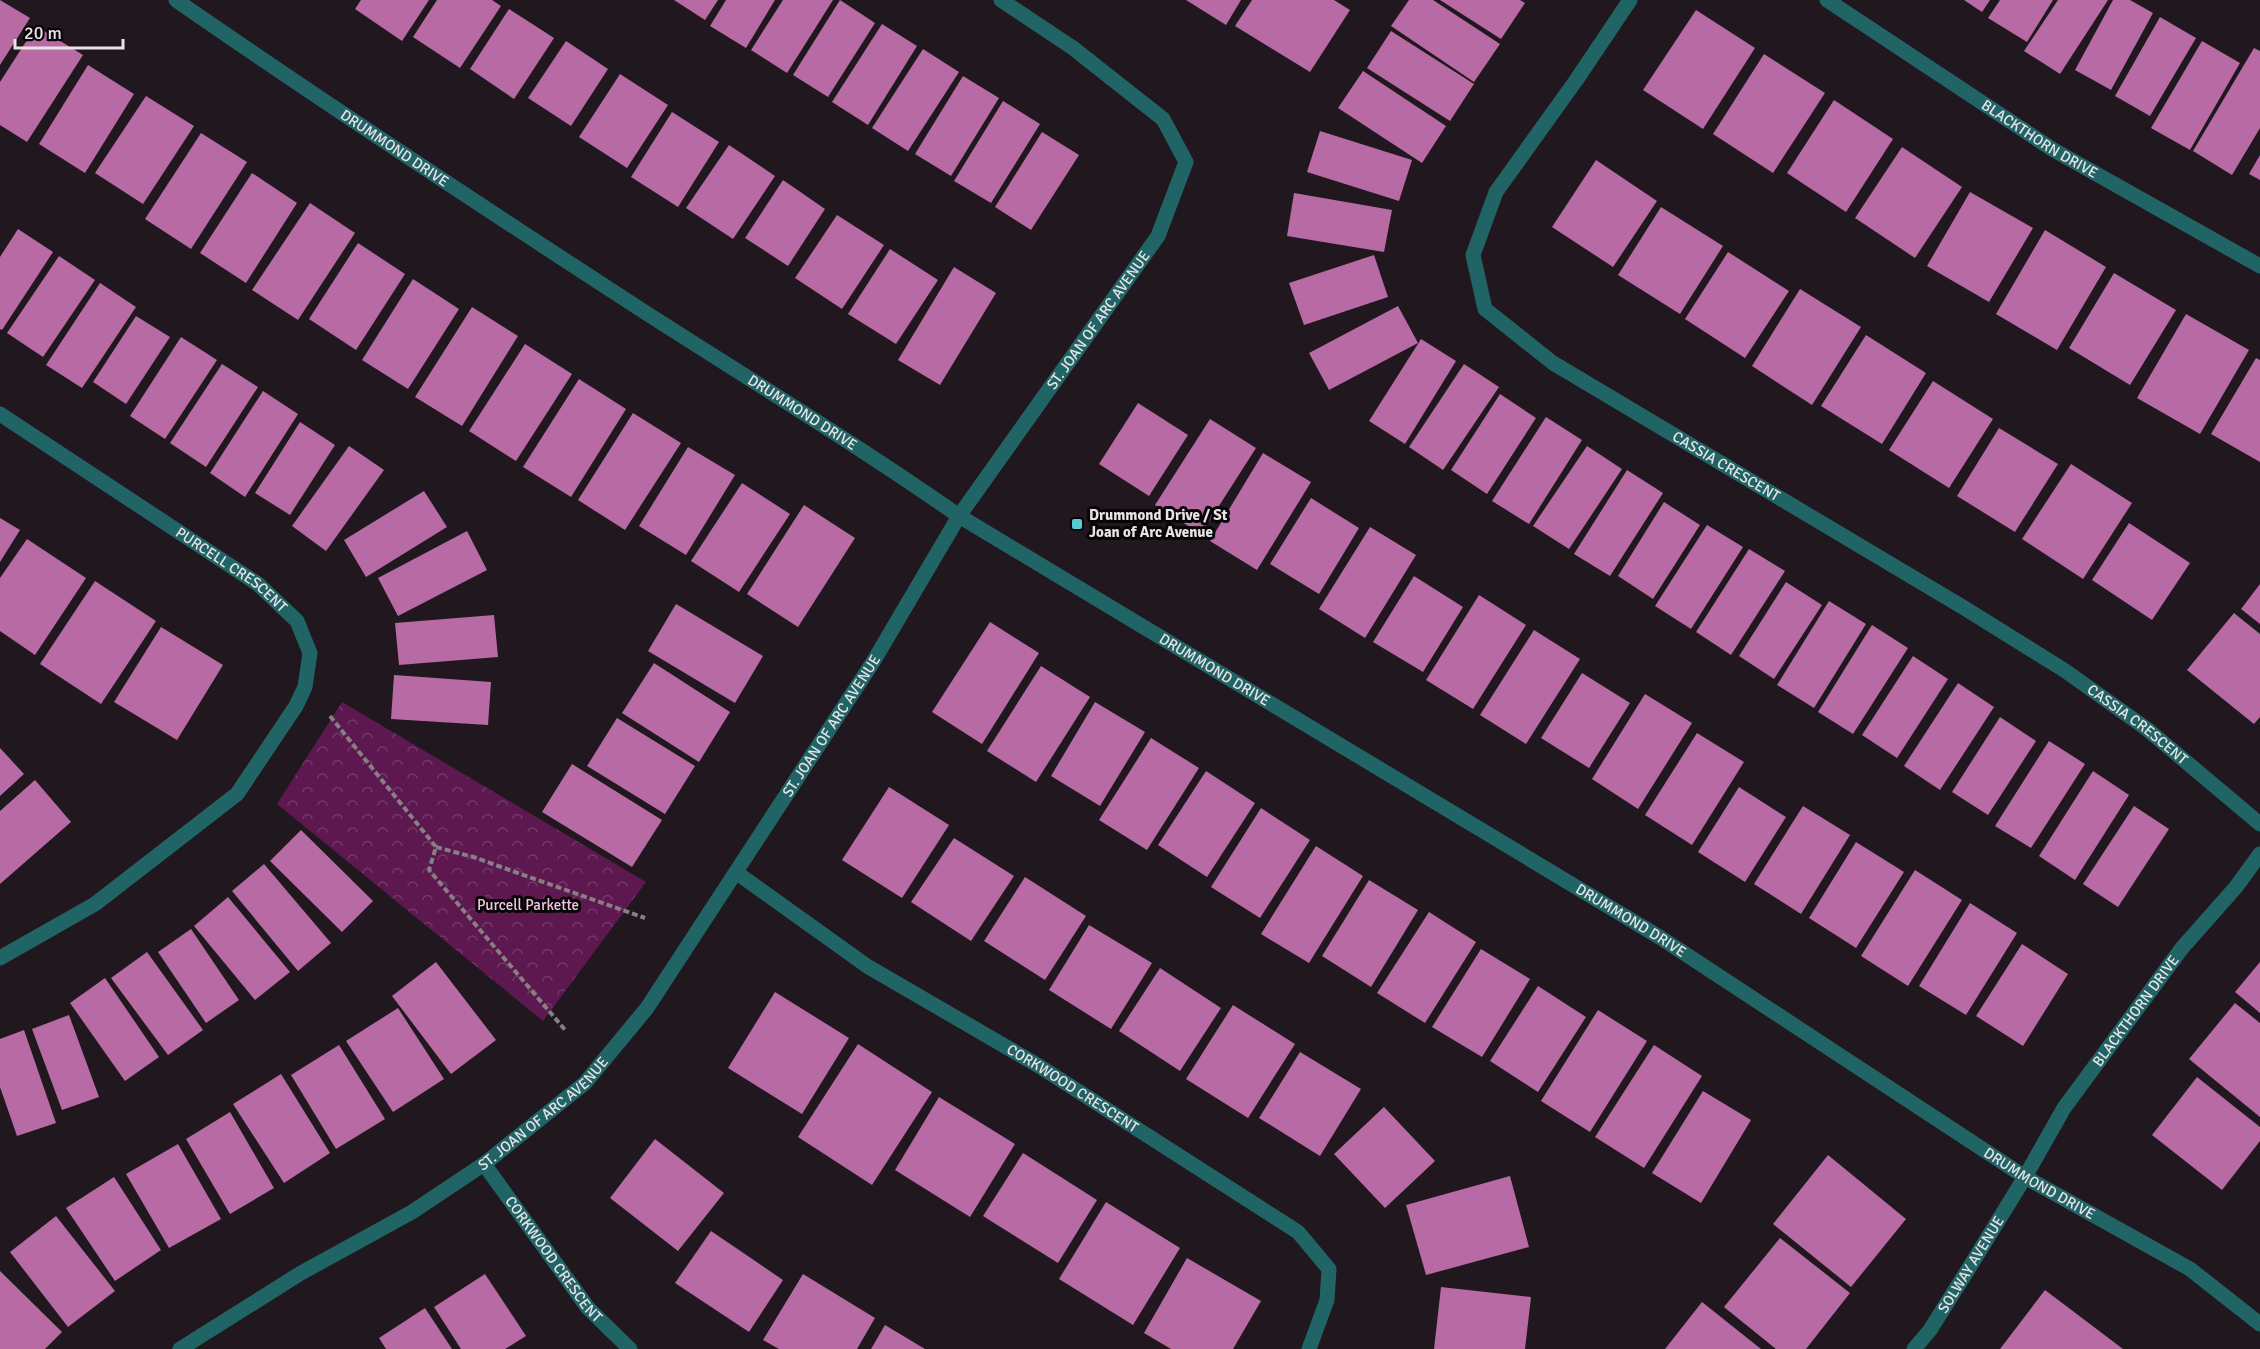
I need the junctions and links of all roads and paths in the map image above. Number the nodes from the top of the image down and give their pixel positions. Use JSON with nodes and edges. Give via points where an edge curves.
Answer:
{"nodes":[{"id":1,"x":176,"y":0,"type":"edge"},
{"id":2,"x":1001,"y":0,"type":"edge"},
{"id":3,"x":1630,"y":0,"type":"edge"},
{"id":4,"x":1827,"y":0,"type":"edge"},
{"id":5,"x":2260,"y":266,"type":"edge"},
{"id":6,"x":0,"y":414,"type":"edge"},
{"id":7,"x":959,"y":516,"type":"junction"},
{"id":8,"x":330,"y":716,"type":"dead end"},
{"id":9,"x":2260,"y":824,"type":"edge"},
{"id":10,"x":436,"y":847,"type":"junction"},
{"id":11,"x":2260,"y":854,"type":"edge"},
{"id":12,"x":737,"y":873,"type":"junction"},
{"id":13,"x":645,"y":918,"type":"dead end"},
{"id":14,"x":0,"y":958,"type":"edge"},
{"id":15,"x":566,"y":1031,"type":"dead end"},
{"id":16,"x":484,"y":1164,"type":"junction"},
{"id":17,"x":2025,"y":1177,"type":"junction"},
{"id":18,"x":2260,"y":1324,"type":"edge"},
{"id":19,"x":180,"y":1349,"type":"edge"},
{"id":20,"x":630,"y":1349,"type":"edge"},
{"id":21,"x":1309,"y":1349,"type":"edge"},
{"id":22,"x":1914,"y":1349,"type":"edge"}],
"edges":[{"from":1,"to":7,"type":"street","name":"DRUMMOND DRIVE","via":[[341,113]]},
{"from":2,"to":7,"type":"street","name":"ST. JOAN OF ARC AVENUE","via":[[1073,48],[1163,119],[1186,162],[1158,236]]},
{"from":3,"to":9,"type":"street","name":"CASSIA CRESCENT","via":[[1497,192],[1473,255],[1485,309],[1553,363],[2064,670],[2147,729]]},
{"from":4,"to":5,"type":"street","name":"BLACKTHORN DRIVE","via":[[2052,149]]},
{"from":6,"to":14,"type":"street","name":"PURCELL CRESCENT","via":[[258,584],[297,621],[310,653],[305,687],[296,706],[237,794],[94,904]]},
{"from":7,"to":12,"type":"street","name":"ST. JOAN OF ARC AVENUE","via":[[873,662]]},
{"from":7,"to":17,"type":"street","name":"DRUMMOND DRIVE","via":[[1661,938]]},
{"from":8,"to":10,"type":"path"},
{"from":10,"to":13,"type":"path"},
{"from":10,"to":15,"type":"path","via":[[429,870]]},
{"from":11,"to":17,"type":"street","name":"BLACKTHORN DRIVE","via":[[2119,1031],[2064,1108]]},
{"from":12,"to":16,"type":"street","name":"ST. JOAN OF ARC AVENUE","via":[[647,1008],[585,1083]]},
{"from":12,"to":21,"type":"street","name":"CORKWOOD CRESCENT","via":[[867,966],[1039,1066],[1298,1232],[1329,1269],[1327,1300]]},
{"from":16,"to":19,"type":"street","name":"ST. JOAN OF ARC AVENUE","via":[[412,1212],[301,1273]]},
{"from":16,"to":20,"type":"street","name":"CORKWOOD CRESCENT","via":[[588,1308]]},
{"from":17,"to":18,"type":"street","name":"DRUMMOND DRIVE","via":[[2190,1269]]},
{"from":17,"to":22,"type":"street","name":"SOLWAY AVENUE","via":[[1930,1330]]}]}
